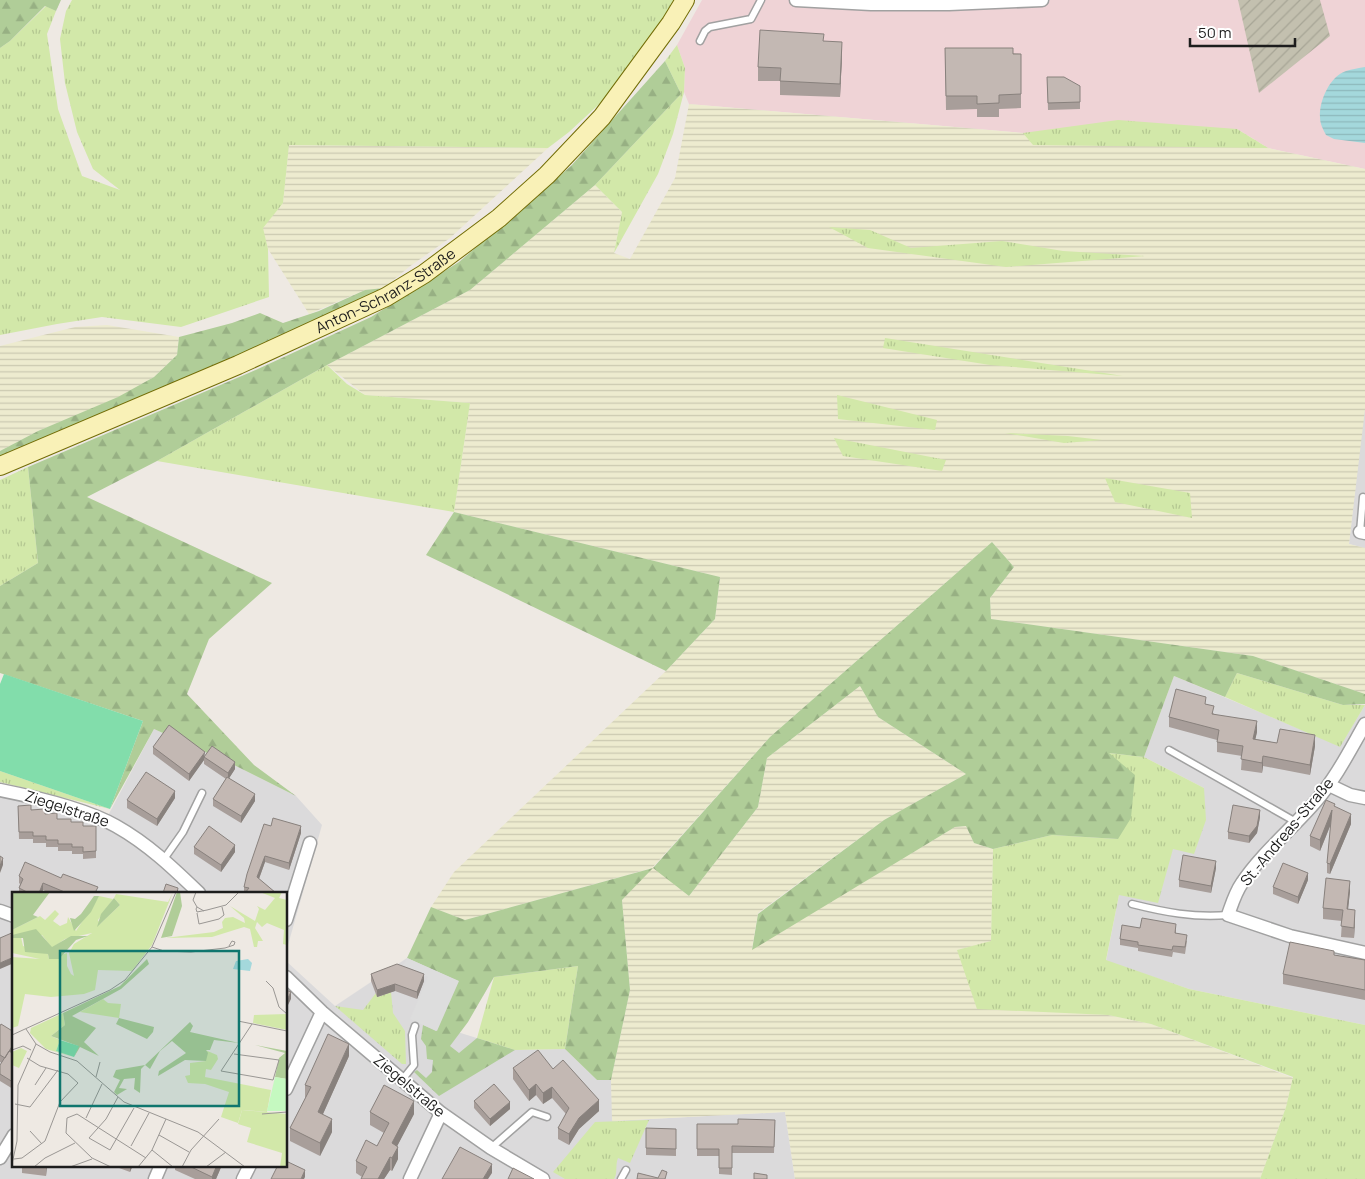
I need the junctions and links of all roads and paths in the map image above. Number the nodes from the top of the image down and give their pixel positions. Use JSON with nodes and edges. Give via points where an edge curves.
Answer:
{"nodes":[{"id":1,"x":685,"y":0,"type":"edge"},
{"id":2,"x":762,"y":0,"type":"edge"},
{"id":3,"x":796,"y":0,"type":"edge"},
{"id":4,"x":1042,"y":0,"type":"edge"},
{"id":5,"x":700,"y":41,"type":"dead end"},
{"id":6,"x":0,"y":466,"type":"edge"},
{"id":7,"x":1363,"y":497,"type":"dead end"},
{"id":8,"x":1363,"y":532,"type":"edge"},
{"id":9,"x":1365,"y":724,"type":"edge"},
{"id":10,"x":1169,"y":750,"type":"dead end"},
{"id":11,"x":1329,"y":785,"type":"junction"},
{"id":12,"x":0,"y":790,"type":"edge"},
{"id":13,"x":202,"y":792,"type":"dead end"},
{"id":14,"x":1365,"y":798,"type":"edge"},
{"id":15,"x":1296,"y":822,"type":"junction"},
{"id":16,"x":310,"y":844,"type":"dead end"},
{"id":17,"x":164,"y":859,"type":"junction"},
{"id":18,"x":199,"y":892,"type":"edge"},
{"id":19,"x":1132,"y":904,"type":"dead end"},
{"id":20,"x":0,"y":911,"type":"edge"},
{"id":21,"x":288,"y":914,"type":"edge"},
{"id":22,"x":12,"y":915,"type":"edge"},
{"id":23,"x":1228,"y":915,"type":"junction"},
{"id":24,"x":1365,"y":953,"type":"edge"},
{"id":25,"x":288,"y":979,"type":"edge"},
{"id":26,"x":322,"y":1012,"type":"junction"},
{"id":27,"x":415,"y":1026,"type":"dead end"},
{"id":28,"x":402,"y":1080,"type":"junction"},
{"id":29,"x":288,"y":1085,"type":"edge"},
{"id":30,"x":440,"y":1113,"type":"junction"},
{"id":31,"x":547,"y":1117,"type":"dead end"},
{"id":32,"x":12,"y":1138,"type":"edge"},
{"id":33,"x":491,"y":1148,"type":"junction"},
{"id":34,"x":0,"y":1158,"type":"edge"},
{"id":35,"x":161,"y":1166,"type":"edge"},
{"id":36,"x":250,"y":1166,"type":"edge"},
{"id":37,"x":626,"y":1170,"type":"dead end"},
{"id":38,"x":155,"y":1179,"type":"edge"},
{"id":39,"x":243,"y":1179,"type":"edge"},
{"id":40,"x":410,"y":1179,"type":"edge"},
{"id":41,"x":543,"y":1179,"type":"edge"},
{"id":42,"x":621,"y":1179,"type":"edge"}],
"edges":[{"from":1,"to":6,"type":"main road","name":"Anton-Schranz-Straße","via":[[602,117],[547,175],[499,218],[424,274],[386,297],[238,365]]},
{"from":2,"to":5,"type":"lane","via":[[751,19],[710,27]]},
{"from":3,"to":4,"type":"street","via":[[871,4]]},
{"from":7,"to":8,"type":"lane"},
{"from":9,"to":11,"type":"street","name":"St.-Andreas-Straße"},
{"from":10,"to":15,"type":"lane"},
{"from":11,"to":14,"type":"street"},
{"from":11,"to":15,"type":"street","name":"St.-Andreas-Straße"},
{"from":12,"to":17,"type":"street","name":"Ziegelstraße","via":[[100,818],[133,836]]},
{"from":13,"to":17,"type":"lane","via":[[183,832]]},
{"from":15,"to":23,"type":"street","name":"St.-Andreas-Straße","via":[[1242,883]]},
{"from":16,"to":21,"type":"street"},
{"from":17,"to":18,"type":"street","name":"Ziegelstraße"},
{"from":19,"to":23,"type":"lane","via":[[1179,915]]},
{"from":20,"to":22,"type":"street"},
{"from":23,"to":24,"type":"street","via":[[1290,936]]},
{"from":25,"to":26,"type":"street","name":"Ziegelstraße"},
{"from":26,"to":28,"type":"street","name":"Ziegelstraße"},
{"from":26,"to":29,"type":"street"},
{"from":27,"to":28,"type":"lane","via":[[412,1035],[414,1065]]},
{"from":28,"to":30,"type":"street","name":"Ziegelstraße"},
{"from":30,"to":33,"type":"street","name":"Ziegelstraße"},
{"from":30,"to":40,"type":"street"},
{"from":31,"to":33,"type":"lane","via":[[532,1112]]},
{"from":32,"to":34,"type":"street"},
{"from":33,"to":41,"type":"street","name":"Ziegelstraße"},
{"from":35,"to":38,"type":"street"},
{"from":36,"to":39,"type":"street"},
{"from":37,"to":42,"type":"lane"}]}
